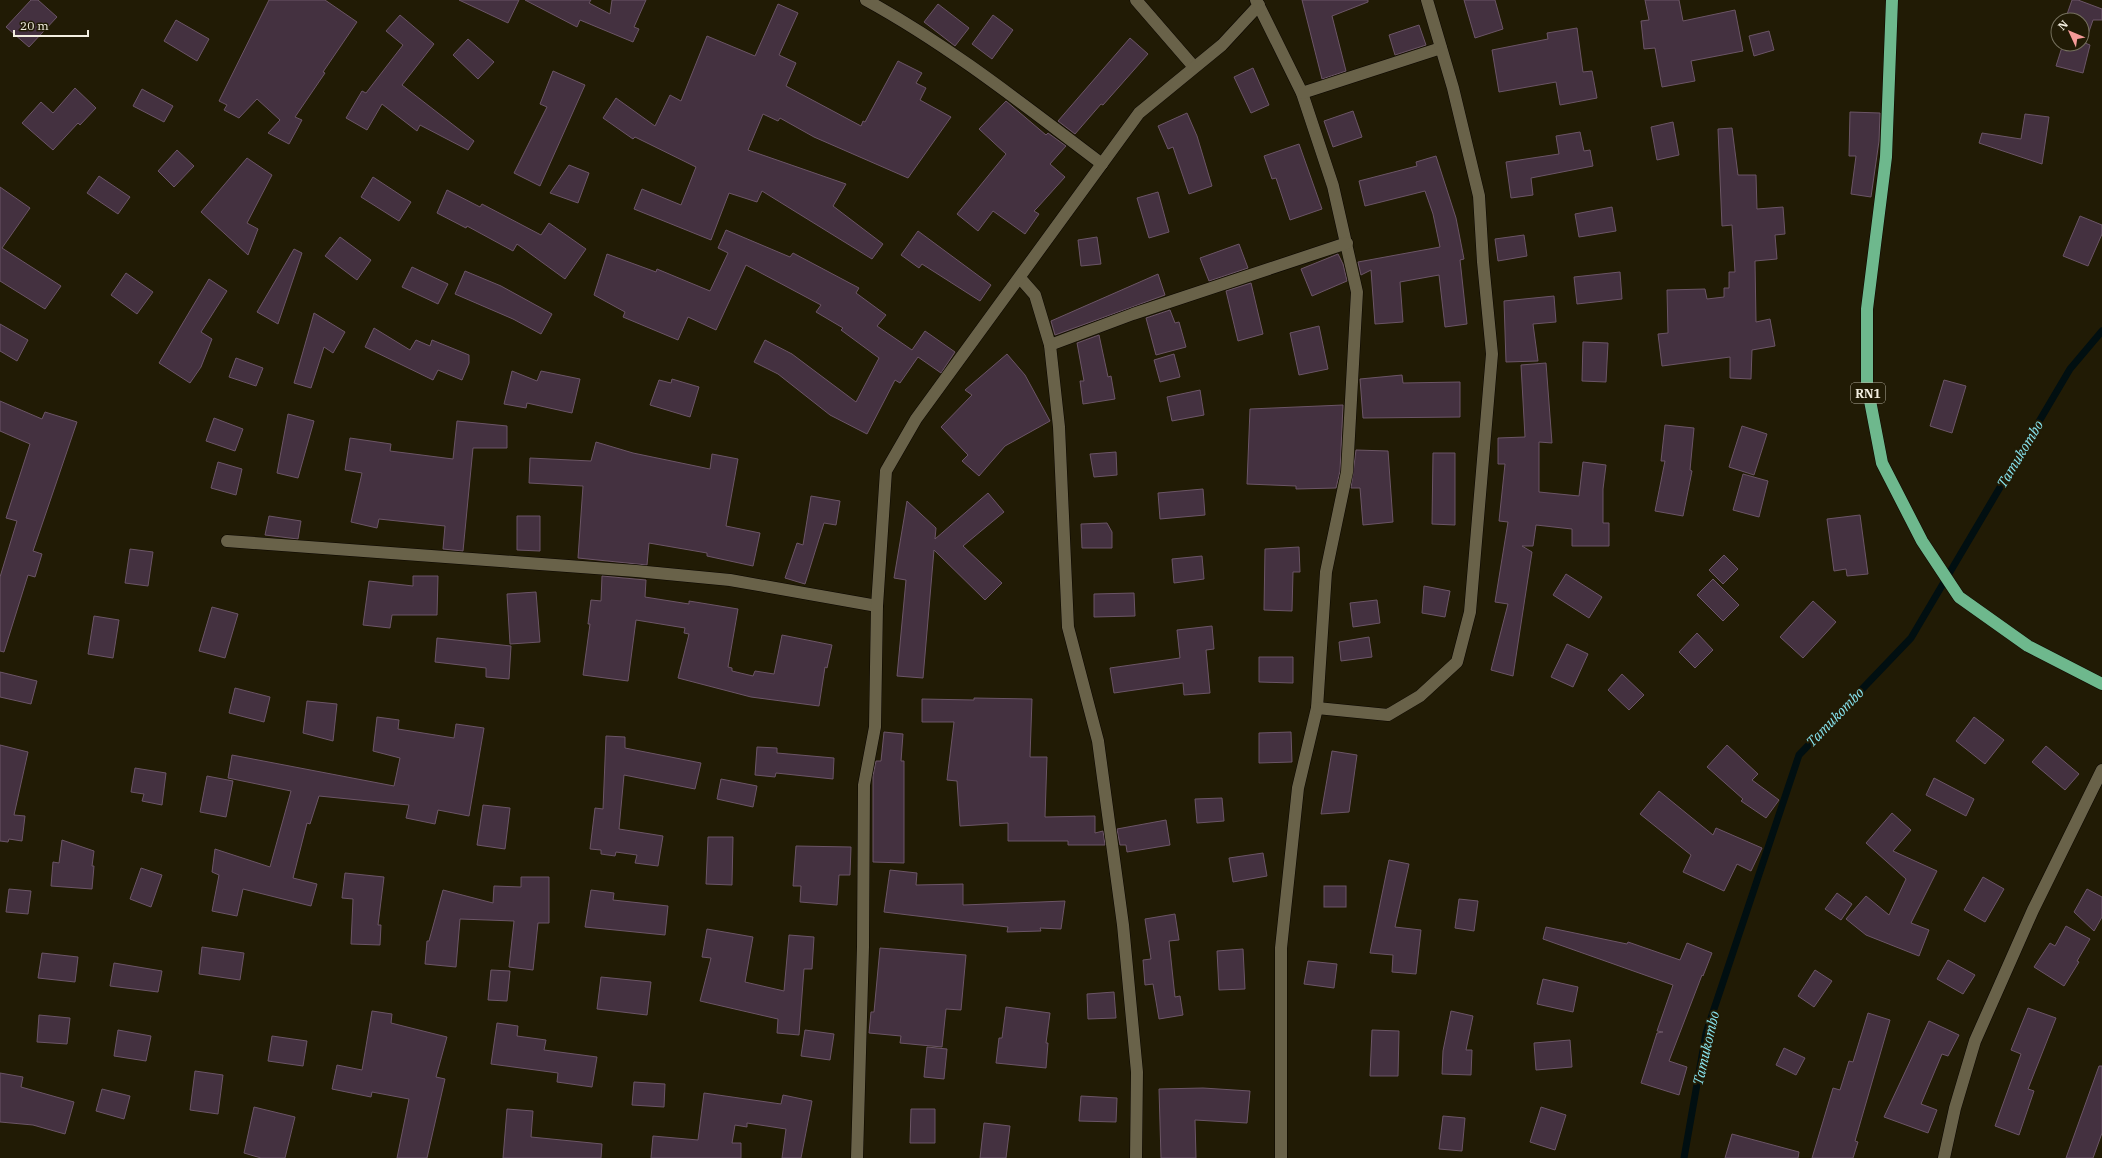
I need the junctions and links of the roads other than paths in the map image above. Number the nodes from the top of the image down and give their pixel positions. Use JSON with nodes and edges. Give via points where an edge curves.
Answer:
{"nodes":[{"id":1,"x":866,"y":0,"type":"edge"},
{"id":2,"x":1136,"y":0,"type":"edge"},
{"id":3,"x":1427,"y":0,"type":"edge"},
{"id":4,"x":1892,"y":0,"type":"edge"},
{"id":5,"x":1257,"y":2,"type":"edge"},
{"id":6,"x":1441,"y":48,"type":"junction"},
{"id":7,"x":1194,"y":67,"type":"junction"},
{"id":8,"x":1302,"y":93,"type":"junction"},
{"id":9,"x":1102,"y":164,"type":"junction"},
{"id":10,"x":1347,"y":243,"type":"junction"},
{"id":11,"x":1020,"y":278,"type":"junction"},
{"id":12,"x":1050,"y":345,"type":"junction"},
{"id":13,"x":227,"y":541,"type":"dead end"},
{"id":14,"x":878,"y":606,"type":"junction"},
{"id":15,"x":2102,"y":684,"type":"edge"},
{"id":16,"x":1317,"y":708,"type":"junction"},
{"id":17,"x":2102,"y":770,"type":"edge"},
{"id":18,"x":857,"y":1158,"type":"edge"},
{"id":19,"x":1136,"y":1158,"type":"edge"},
{"id":20,"x":1281,"y":1158,"type":"edge"},
{"id":21,"x":1944,"y":1158,"type":"edge"}],
"edges":[{"from":1,"to":9,"type":"street","via":[[986,77]]},
{"from":2,"to":7,"type":"street"},
{"from":3,"to":6,"type":"street"},
{"from":4,"to":15,"type":"highway","number":"RN1","via":[[1886,157],[1868,309],[1867,385],[1882,463],[1922,541],[1958,597],[2028,646]]},
{"from":5,"to":7,"type":"street","via":[[1222,45]]},
{"from":5,"to":8,"type":"street"},
{"from":6,"to":8,"type":"street"},
{"from":6,"to":16,"type":"street","via":[[1479,196],[1482,262],[1492,354],[1470,612],[1457,662],[1420,696],[1388,716]]},
{"from":7,"to":9,"type":"street","via":[[1139,113]]},
{"from":8,"to":10,"type":"street","via":[[1333,186]]},
{"from":9,"to":11,"type":"street"},
{"from":10,"to":12,"type":"street","via":[[1133,314]]},
{"from":10,"to":16,"type":"street","via":[[1357,292],[1346,472],[1326,572]]},
{"from":11,"to":12,"type":"street","via":[[1035,295]]},
{"from":11,"to":14,"type":"street","via":[[916,419],[886,471]]},
{"from":12,"to":19,"type":"street","via":[[1059,427],[1068,627],[1098,742],[1123,925],[1137,1072]]},
{"from":13,"to":14,"type":"street","via":[[730,580]]},
{"from":14,"to":18,"type":"street","via":[[875,728],[864,785],[863,946]]},
{"from":16,"to":20,"type":"street","via":[[1298,788],[1281,948]]},
{"from":17,"to":21,"type":"street","via":[[2033,910],[1976,1041]]}]}
